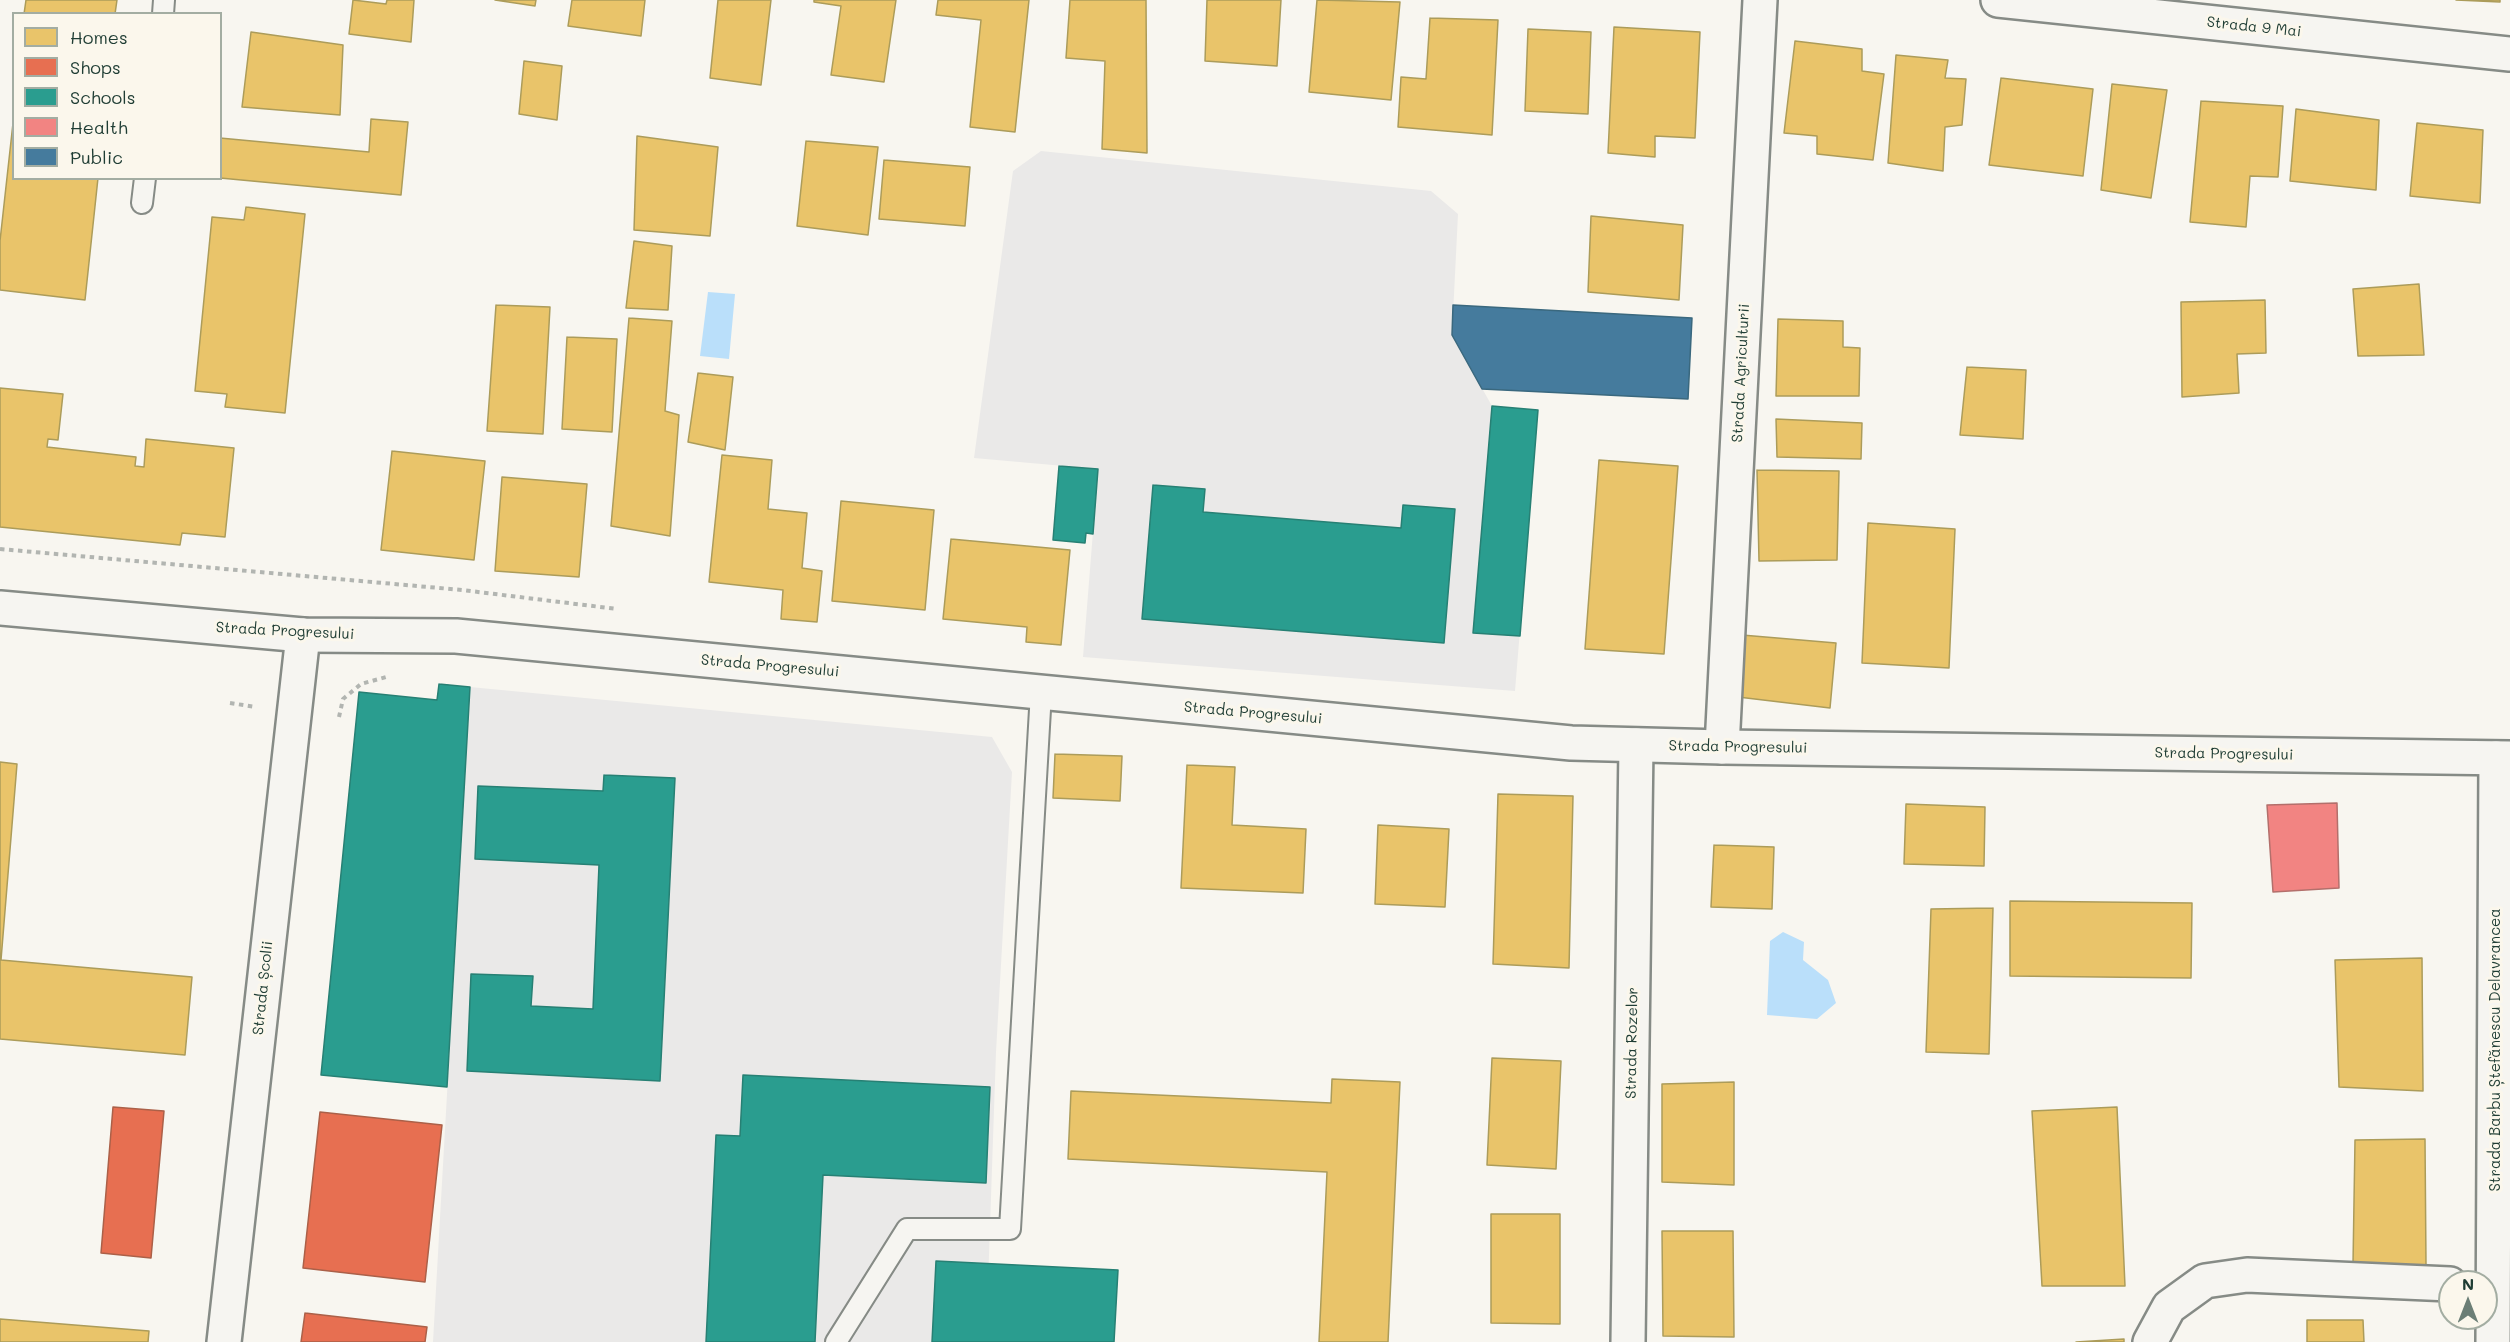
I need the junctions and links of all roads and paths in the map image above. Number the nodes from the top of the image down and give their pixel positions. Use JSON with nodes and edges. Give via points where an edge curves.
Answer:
{"nodes":[{"id":1,"x":1760,"y":0,"type":"edge"},
{"id":2,"x":1998,"y":0,"type":"edge"},
{"id":3,"x":2510,"y":54,"type":"edge"},
{"id":4,"x":145,"y":180,"type":"edge"},
{"id":5,"x":142,"y":203,"type":"dead end"},
{"id":6,"x":0,"y":608,"type":"edge"},
{"id":7,"x":303,"y":635,"type":"junction"},
{"id":8,"x":1041,"y":692,"type":"junction"},
{"id":9,"x":230,"y":702,"type":"dead end"},
{"id":10,"x":261,"y":707,"type":"dead end"},
{"id":11,"x":1636,"y":745,"type":"junction"},
{"id":12,"x":1722,"y":747,"type":"junction"},
{"id":13,"x":2503,"y":758,"type":"edge"},
{"id":14,"x":2490,"y":1270,"type":"edge"},
{"id":15,"x":2438,"y":1283,"type":"edge"},
{"id":16,"x":224,"y":1342,"type":"edge"},
{"id":17,"x":836,"y":1342,"type":"edge"},
{"id":18,"x":1629,"y":1342,"type":"edge"},
{"id":19,"x":2150,"y":1342,"type":"edge"}],
"edges":[{"from":1,"to":12,"type":"street","name":"Strada Agriculturii"},
{"from":2,"to":3,"type":"street","name":"Strada 9 Mai"},
{"from":4,"to":5,"type":"lane"},
{"from":6,"to":7,"type":"street","name":"Strada Progresului"},
{"from":7,"to":8,"type":"street","name":"Strada Progresului","via":[[456,636]]},
{"from":7,"to":16,"type":"street","name":"Strada Școlii"},
{"from":8,"to":11,"type":"street","name":"Strada Progresului","via":[[1571,743]]},
{"from":8,"to":17,"type":"lane","via":[[1010,1229],[907,1229]]},
{"from":9,"to":10,"type":"path"},
{"from":11,"to":12,"type":"street","name":"Strada Progresului"},
{"from":11,"to":18,"type":"street","name":"Strada Rozelor"},
{"from":12,"to":13,"type":"street","name":"Strada Progresului"},
{"from":13,"to":14,"type":"street","name":"Strada Barbu Ștefănescu Delavrancea"},
{"from":15,"to":19,"type":"street","via":[[2247,1275],[2205,1281],[2169,1306]]}]}
